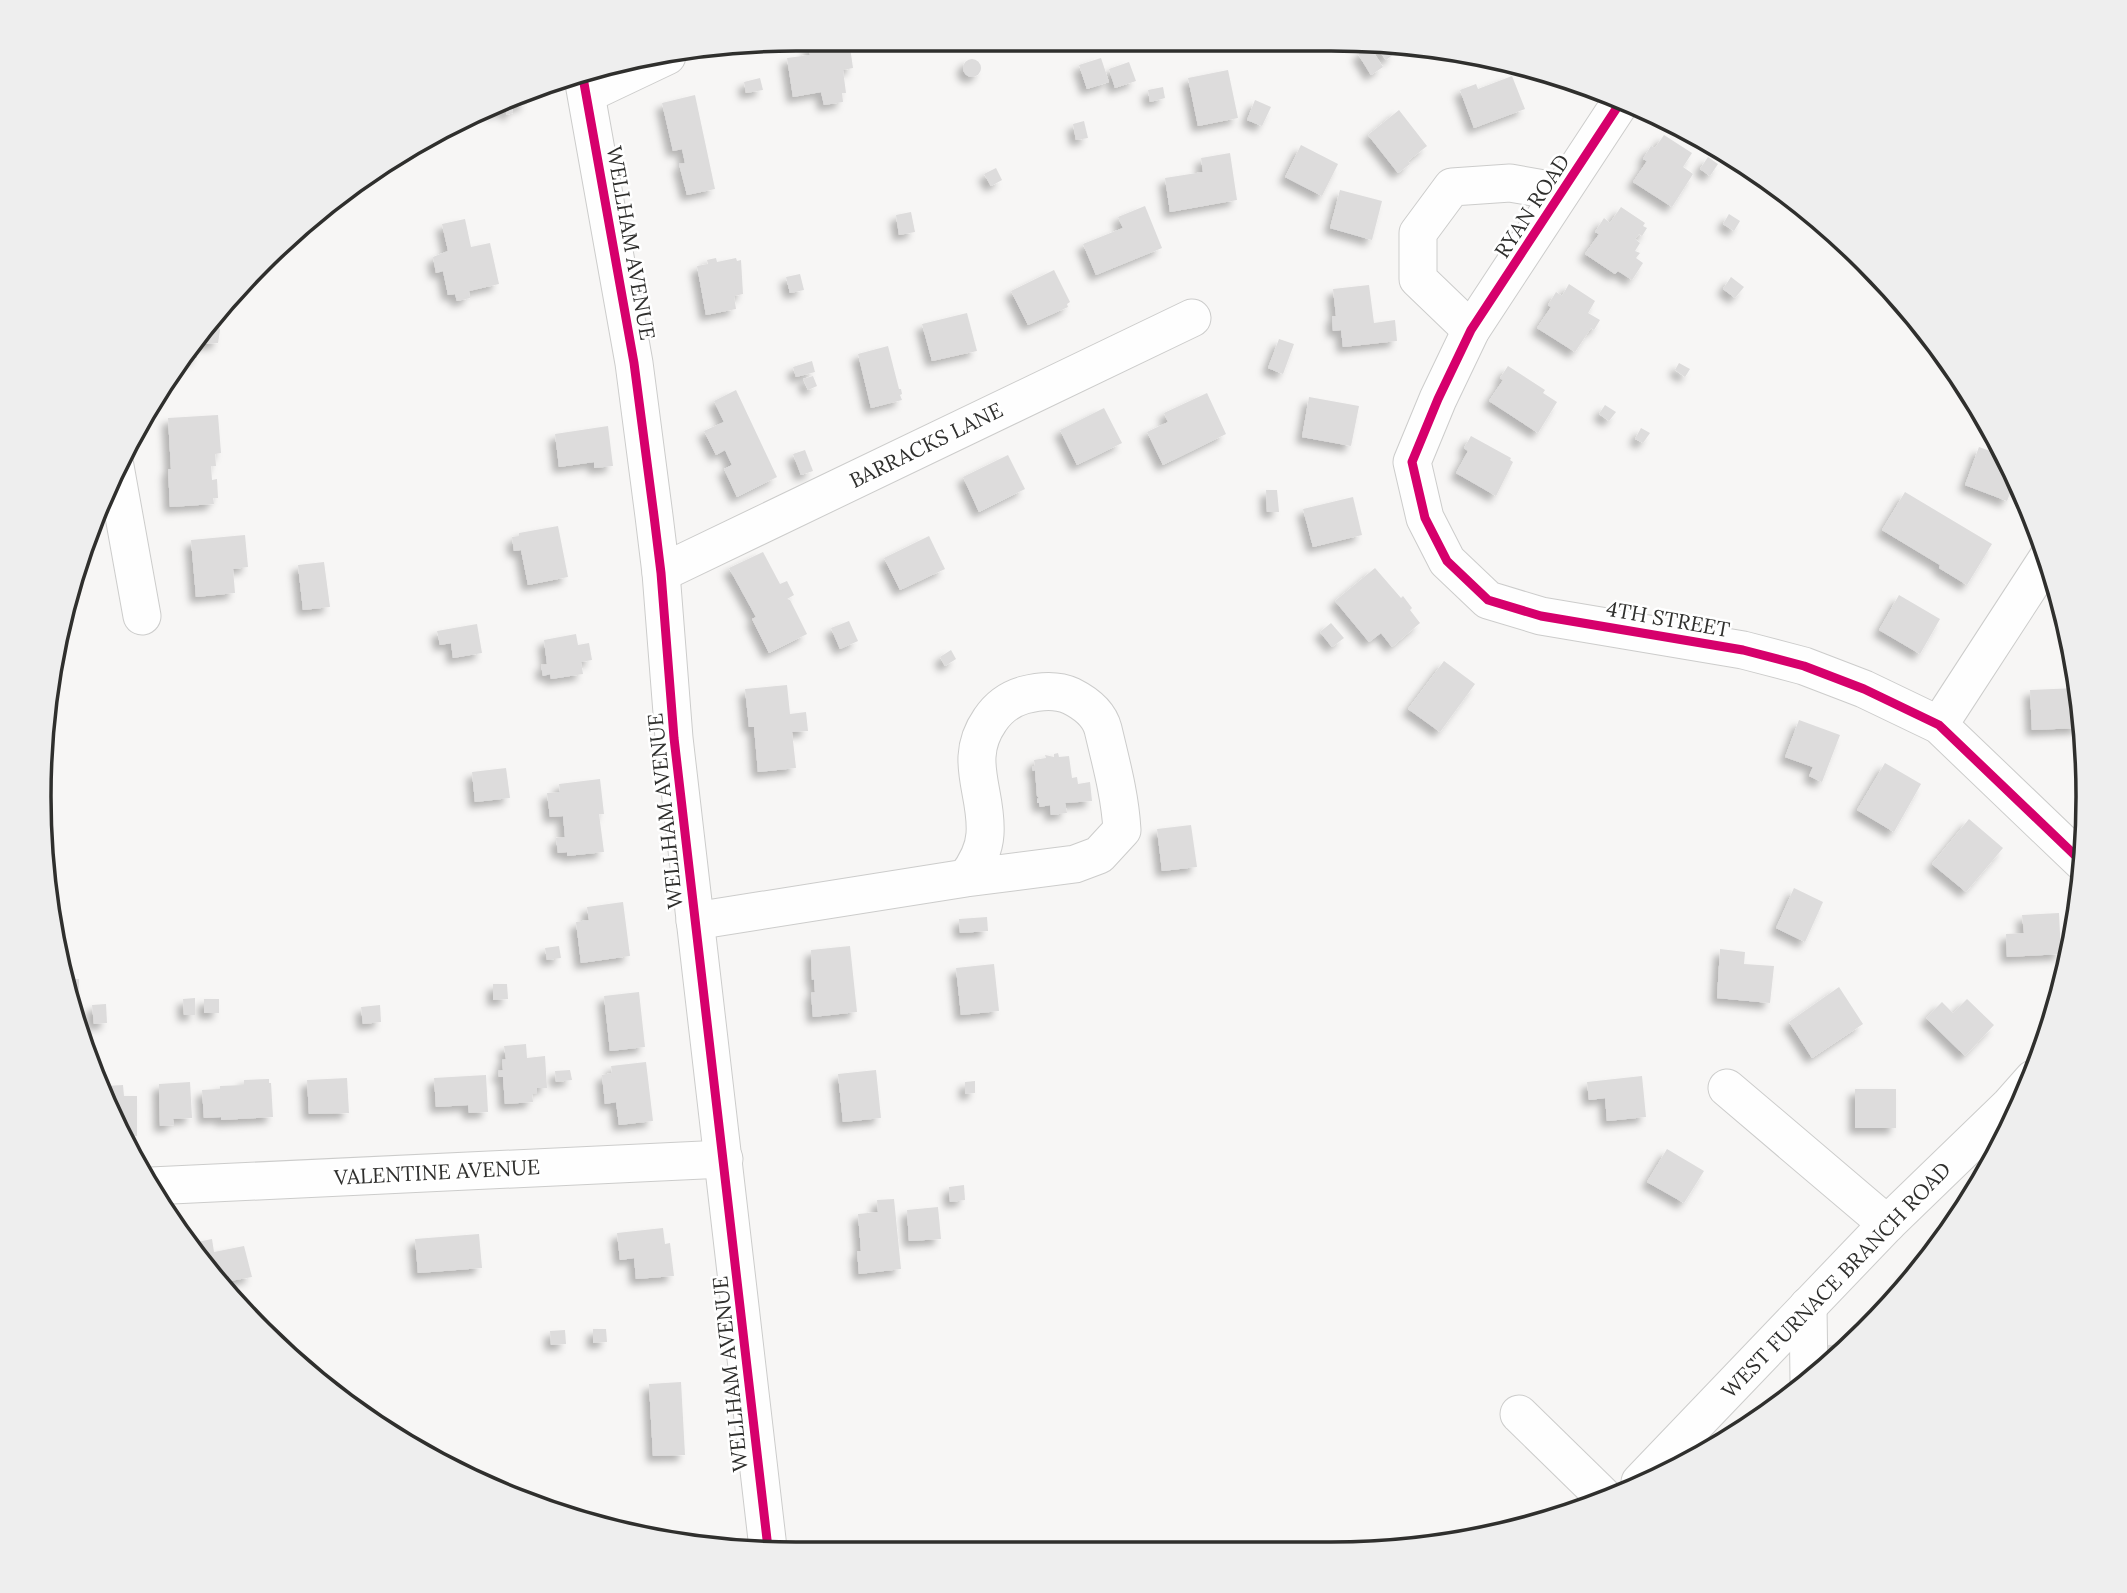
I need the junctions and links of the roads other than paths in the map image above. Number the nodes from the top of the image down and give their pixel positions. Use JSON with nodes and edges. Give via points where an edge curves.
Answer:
{"nodes":[{"id":1,"x":612,"y":74,"type":"edge"},
{"id":2,"x":584,"y":83,"type":"edge"},
{"id":3,"x":1617,"y":108,"type":"edge"},
{"id":4,"x":1561,"y":192,"type":"junction"},
{"id":5,"x":1192,"y":318,"type":"dead end"},
{"id":6,"x":1471,"y":330,"type":"junction"},
{"id":7,"x":119,"y":487,"type":"edge"},
{"id":8,"x":2041,"y":569,"type":"edge"},
{"id":9,"x":661,"y":573,"type":"junction"},
{"id":10,"x":142,"y":616,"type":"dead end"},
{"id":11,"x":1938,"y":725,"type":"junction"},
{"id":12,"x":2074,"y":854,"type":"edge"},
{"id":13,"x":967,"y":878,"type":"junction"},
{"id":14,"x":695,"y":920,"type":"junction"},
{"id":15,"x":1727,"y":1088,"type":"dead end"},
{"id":16,"x":2003,"y":1118,"type":"edge"},
{"id":17,"x":724,"y":1159,"type":"junction"},
{"id":18,"x":161,"y":1185,"type":"edge"},
{"id":19,"x":1887,"y":1224,"type":"junction"},
{"id":20,"x":1808,"y":1306,"type":"junction"},
{"id":21,"x":1809,"y":1368,"type":"edge"},
{"id":22,"x":1519,"y":1414,"type":"dead end"},
{"id":23,"x":1653,"y":1468,"type":"edge"},
{"id":24,"x":1599,"y":1492,"type":"edge"},
{"id":25,"x":767,"y":1541,"type":"edge"}],
"edges":[{"from":1,"to":2,"type":"street"},
{"from":2,"to":9,"type":"street","name":"WELLHAM AVENUE","via":[[634,363]]},
{"from":3,"to":4,"type":"street","name":"RYAN ROAD"},
{"from":4,"to":6,"type":"street","name":"RYAN ROAD"},
{"from":4,"to":6,"type":"street","name":"RYAN ROAD","via":[[1510,183],[1452,187],[1418,233],[1418,279]]},
{"from":5,"to":9,"type":"street","name":"BARRACKS LANE"},
{"from":6,"to":11,"type":"street","name":"4TH STREET","via":[[1412,462],[1424,518],[1447,561],[1488,600],[1541,616],[1744,650],[1804,666]]},
{"from":7,"to":10,"type":"street"},
{"from":8,"to":11,"type":"street"},
{"from":9,"to":14,"type":"street","name":"WELLHAM AVENUE"},
{"from":11,"to":12,"type":"street","name":"4TH STREET"},
{"from":13,"to":13,"type":"street","via":[[1075,864],[1099,855],[1122,830],[1121,803],[1101,721],[1091,708],[1069,695],[1041,690],[1019,696],[997,710],[984,729],[976,754],[985,832]]},
{"from":13,"to":14,"type":"street"},
{"from":14,"to":17,"type":"street","name":"WELLHAM AVENUE"},
{"from":15,"to":19,"type":"street"},
{"from":16,"to":19,"type":"street","name":"WEST FURNACE BRANCH ROAD"},
{"from":17,"to":18,"type":"street","name":"VALENTINE AVENUE"},
{"from":17,"to":25,"type":"street","name":"WELLHAM AVENUE"},
{"from":19,"to":20,"type":"street","name":"WEST FURNACE BRANCH ROAD"},
{"from":20,"to":21,"type":"street"},
{"from":20,"to":23,"type":"street","name":"WEST FURNACE BRANCH ROAD"},
{"from":22,"to":24,"type":"street"}]}
